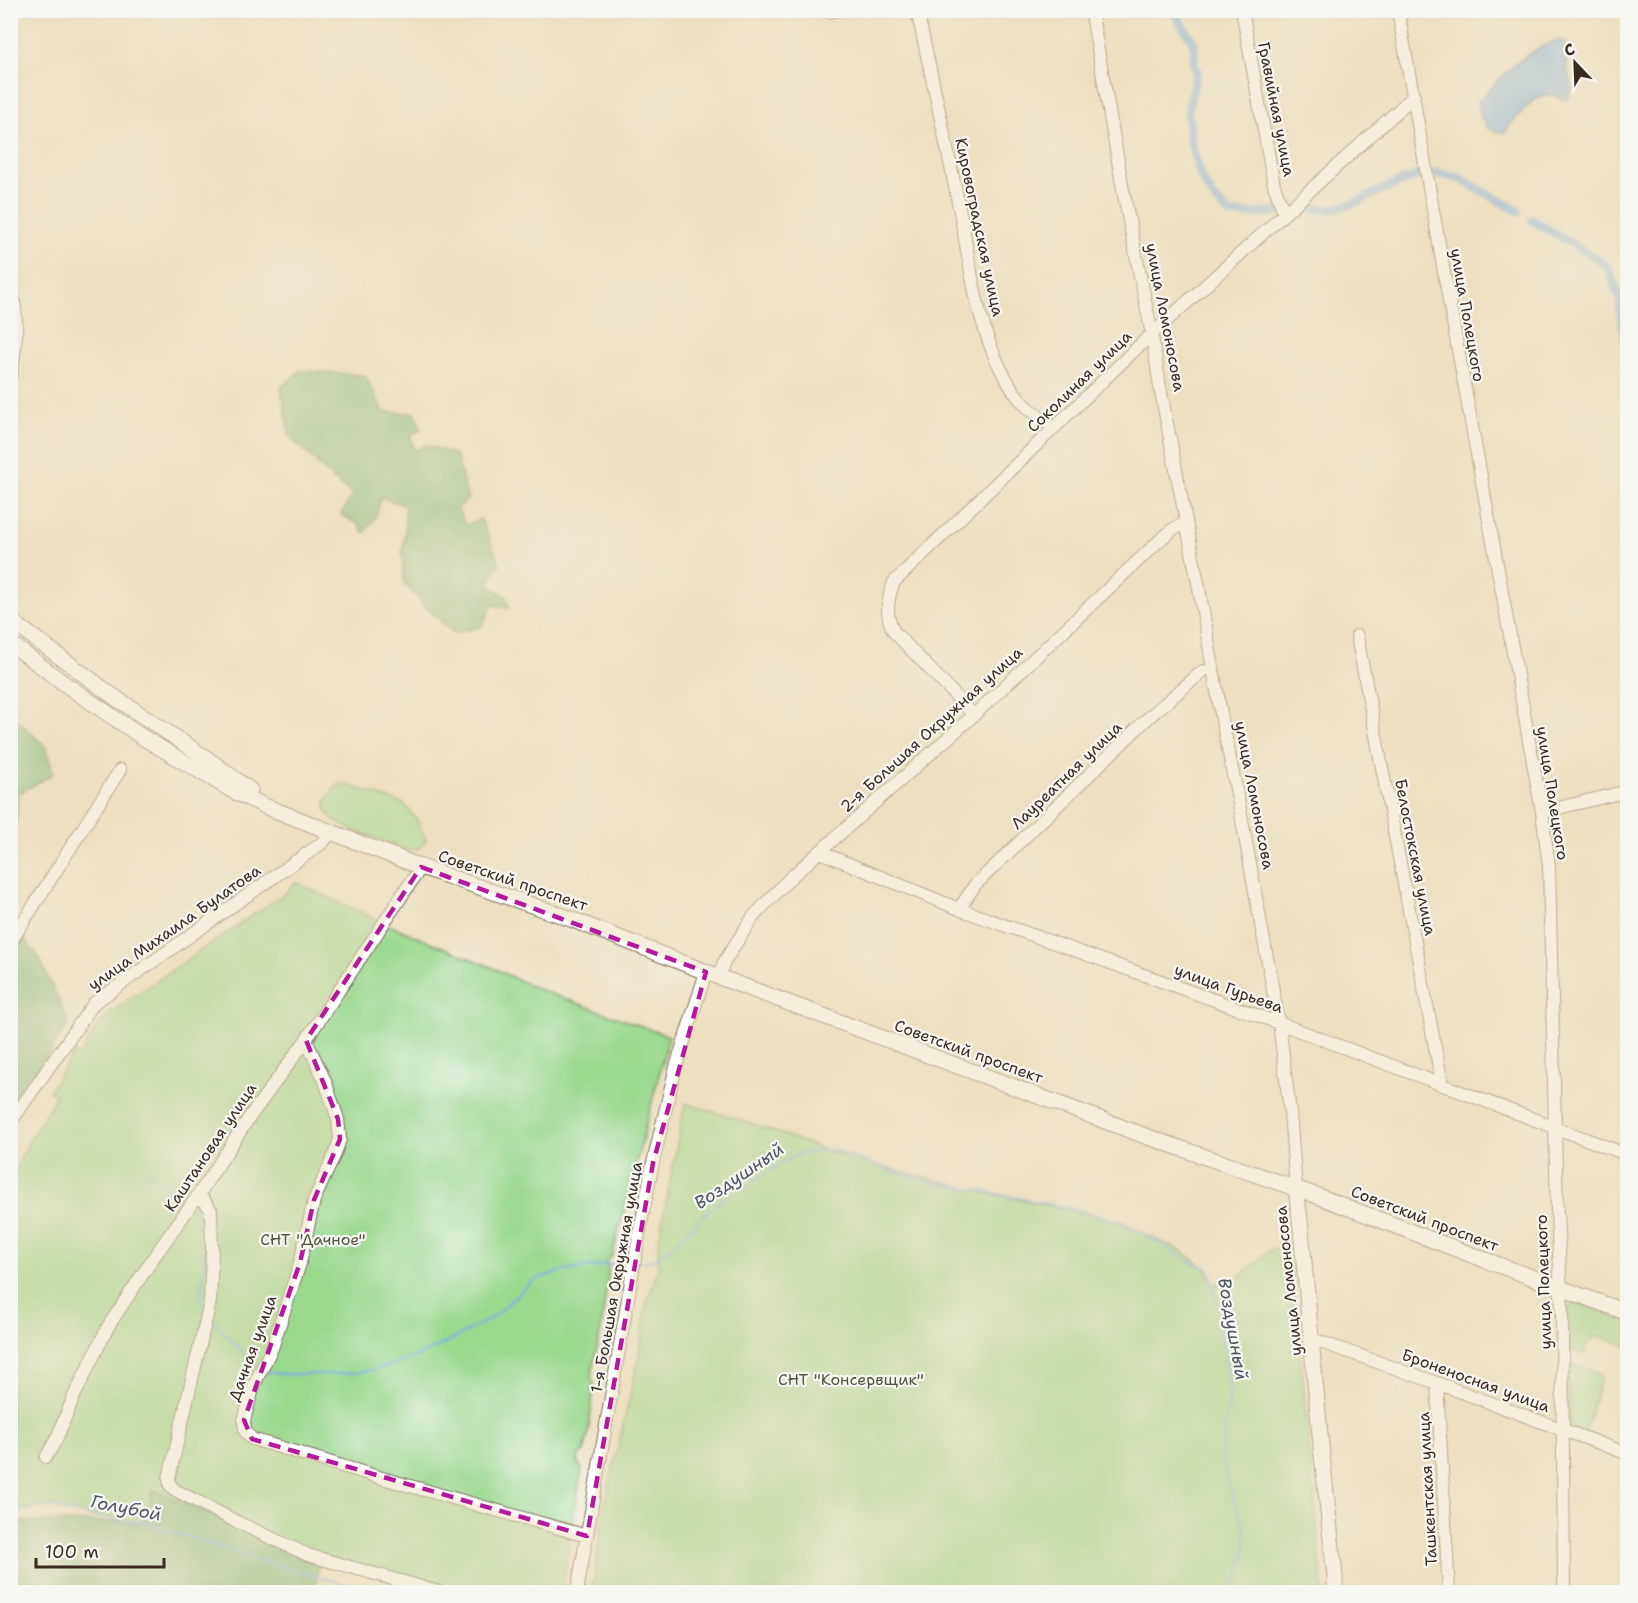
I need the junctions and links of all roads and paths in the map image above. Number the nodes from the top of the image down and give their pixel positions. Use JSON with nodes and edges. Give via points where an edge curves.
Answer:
{"nodes":[{"id":1,"x":917,"y":10,"type":"edge"},
{"id":2,"x":1091,"y":10,"type":"edge"},
{"id":3,"x":1242,"y":10,"type":"edge"},
{"id":4,"x":1398,"y":10,"type":"edge"},
{"id":5,"x":1414,"y":96,"type":"junction"},
{"id":6,"x":1284,"y":213,"type":"junction"},
{"id":7,"x":10,"y":292,"type":"edge"},
{"id":8,"x":1152,"y":335,"type":"junction"},
{"id":9,"x":10,"y":373,"type":"edge"},
{"id":10,"x":1054,"y":428,"type":"junction"},
{"id":11,"x":1186,"y":523,"type":"junction"},
{"id":12,"x":10,"y":612,"type":"edge"},
{"id":13,"x":10,"y":620,"type":"edge"},
{"id":14,"x":1357,"y":636,"type":"dead end"},
{"id":15,"x":33,"y":637,"type":"junction"},
{"id":16,"x":10,"y":643,"type":"edge"},
{"id":17,"x":10,"y":652,"type":"edge"},
{"id":18,"x":1203,"y":671,"type":"dead end"},
{"id":19,"x":64,"y":684,"type":"junction"},
{"id":20,"x":974,"y":715,"type":"junction"},
{"id":21,"x":120,"y":770,"type":"dead end"},
{"id":22,"x":1628,"y":791,"type":"edge"},
{"id":23,"x":1542,"y":812,"type":"junction"},
{"id":24,"x":298,"y":819,"type":"junction"},
{"id":25,"x":332,"y":832,"type":"junction"},
{"id":26,"x":820,"y":852,"type":"junction"},
{"id":27,"x":421,"y":867,"type":"junction"},
{"id":28,"x":959,"y":909,"type":"junction"},
{"id":29,"x":10,"y":943,"type":"edge"},
{"id":30,"x":712,"y":975,"type":"junction"},
{"id":31,"x":1279,"y":1023,"type":"junction"},
{"id":32,"x":306,"y":1040,"type":"junction"},
{"id":33,"x":1442,"y":1084,"type":"junction"},
{"id":34,"x":10,"y":1123,"type":"edge"},
{"id":35,"x":1555,"y":1127,"type":"junction"},
{"id":36,"x":1628,"y":1155,"type":"edge"},
{"id":37,"x":1296,"y":1189,"type":"junction"},
{"id":38,"x":199,"y":1194,"type":"junction"},
{"id":39,"x":1560,"y":1288,"type":"junction"},
{"id":40,"x":1628,"y":1313,"type":"edge"},
{"id":41,"x":1312,"y":1339,"type":"junction"},
{"id":42,"x":1437,"y":1383,"type":"junction"},
{"id":43,"x":1562,"y":1429,"type":"junction"},
{"id":44,"x":1628,"y":1454,"type":"edge"},
{"id":45,"x":46,"y":1458,"type":"dead end"},
{"id":46,"x":587,"y":1536,"type":"junction"},
{"id":47,"x":439,"y":1593,"type":"edge"},
{"id":48,"x":577,"y":1593,"type":"edge"},
{"id":49,"x":1335,"y":1593,"type":"edge"},
{"id":50,"x":1449,"y":1593,"type":"edge"},
{"id":51,"x":1564,"y":1593,"type":"edge"}],
"edges":[{"from":1,"to":10,"type":"street","name":"Кировоградская улица","via":[[989,346],[1012,389]]},
{"from":2,"to":8,"type":"street","name":"улица Ломоносова"},
{"from":3,"to":6,"type":"street","name":"Гравийная улица","via":[[1274,185]]},
{"from":4,"to":5,"type":"street","name":"улица Полецкого"},
{"from":5,"to":6,"type":"street","name":"Соколиная улица"},
{"from":5,"to":23,"type":"street","name":"улица Полецкого"},
{"from":6,"to":8,"type":"street","name":"Соколиная улица"},
{"from":7,"to":9,"type":"main road","via":[[14,320]]},
{"from":8,"to":10,"type":"street","name":"Соколиная улица"},
{"from":8,"to":11,"type":"street","name":"улица Ломоносова"},
{"from":10,"to":20,"type":"street","name":"Соколиная улица","via":[[894,582],[889,594],[888,615],[894,632]]},
{"from":11,"to":20,"type":"street","name":"2-я Большая Окружная улица","via":[[1159,541]]},
{"from":11,"to":31,"type":"street","name":"улица Ломоносова"},
{"from":12,"to":15,"type":"main road"},
{"from":13,"to":15,"type":"main road","name":"Советский проспект"},
{"from":14,"to":33,"type":"street","name":"Белостокская улица"},
{"from":15,"to":24,"type":"main road","name":"Советский проспект","via":[[113,696]]},
{"from":16,"to":19,"type":"main road","name":"Советский проспект"},
{"from":17,"to":19,"type":"main road"},
{"from":18,"to":28,"type":"street","name":"Лауреатная улица","via":[[1149,717],[975,885]]},
{"from":19,"to":24,"type":"main road","name":"Советский проспект","via":[[169,754],[235,792]]},
{"from":20,"to":26,"type":"street","name":"2-я Большая Окружная улица"},
{"from":21,"to":29,"type":"street"},
{"from":22,"to":23,"type":"street"},
{"from":23,"to":35,"type":"street","name":"улица Полецкого","via":[[1549,866]]},
{"from":24,"to":25,"type":"main road","name":"Советский проспект"},
{"from":25,"to":27,"type":"main road","name":"Советский проспект"},
{"from":25,"to":34,"type":"street","name":"улица Михаила Булатова","via":[[322,843],[94,1003]]},
{"from":26,"to":28,"type":"street","name":"улица Гурьева"},
{"from":26,"to":30,"type":"street","name":"2-я Большая Окружная улица","via":[[753,917]]},
{"from":27,"to":30,"type":"main road","name":"Советский проспект","via":[[563,916]]},
{"from":27,"to":32,"type":"street","name":"Каштановая улица"},
{"from":28,"to":31,"type":"street","name":"улица Гурьева"},
{"from":30,"to":37,"type":"main road","name":"Советский проспект"},
{"from":30,"to":46,"type":"street","name":"1-я Большая Окружная улица","via":[[675,1070],[653,1163]]},
{"from":31,"to":33,"type":"street","name":"улица Гурьева"},
{"from":31,"to":37,"type":"street","name":"улица Ломоносова"},
{"from":32,"to":38,"type":"street","name":"Каштановая улица"},
{"from":32,"to":46,"type":"street","name":"Дачная улица","via":[[338,1119],[339,1140],[314,1200],[300,1263],[272,1348],[254,1385],[244,1420],[245,1431],[252,1439]]},
{"from":33,"to":35,"type":"street","name":"улица Гурьева"},
{"from":35,"to":36,"type":"street","name":"улица Гурьева"},
{"from":35,"to":39,"type":"street","name":"улица Полецкого"},
{"from":37,"to":39,"type":"main road","name":"Советский проспект"},
{"from":37,"to":41,"type":"main road","name":"улица Ломоносова"},
{"from":38,"to":45,"type":"street","name":"Каштановая улица","via":[[109,1325]]},
{"from":38,"to":47,"type":"street","via":[[211,1210],[210,1302],[170,1485],[239,1523],[308,1554]]},
{"from":39,"to":40,"type":"main road","name":"Советский проспект"},
{"from":39,"to":43,"type":"street","name":"улица Полецкого"},
{"from":41,"to":42,"type":"street","name":"Броненосная улица"},
{"from":41,"to":49,"type":"main road","name":"улица Ломоносова"},
{"from":42,"to":43,"type":"street","name":"Броненосная улица"},
{"from":42,"to":50,"type":"street","name":"Ташкентская улица"},
{"from":43,"to":44,"type":"street","name":"Броненосная улица"},
{"from":43,"to":51,"type":"street","name":"улица Полецкого"},
{"from":46,"to":48,"type":"street","name":"1-я Большая Окружная улица"}]}
